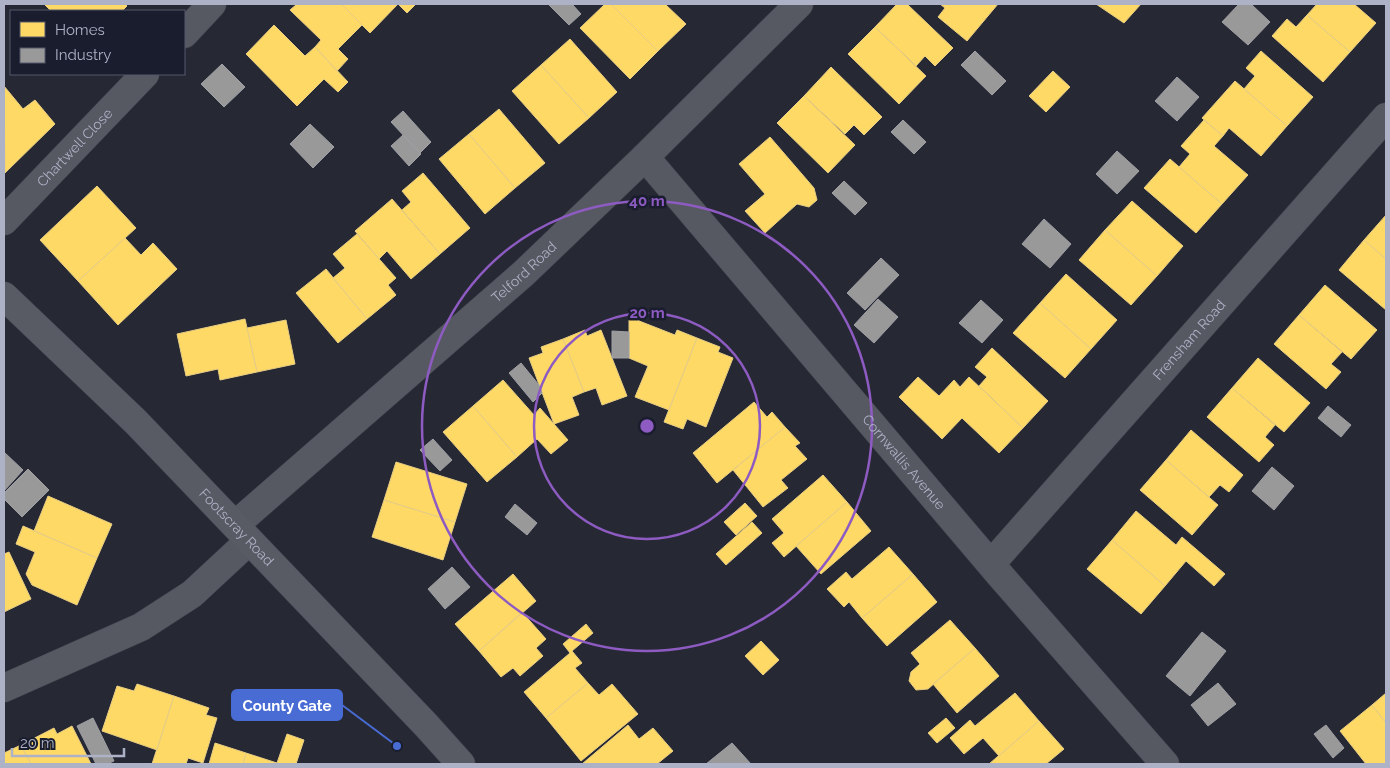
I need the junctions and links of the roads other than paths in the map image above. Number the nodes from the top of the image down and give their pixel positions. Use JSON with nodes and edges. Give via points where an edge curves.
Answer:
{"nodes":[{"id":1,"x":212,"y":4,"type":"edge"},
{"id":2,"x":799,"y":4,"type":"edge"},
{"id":3,"x":185,"y":33,"type":"edge"},
{"id":4,"x":144,"y":75,"type":"edge"},
{"id":5,"x":1386,"y":117,"type":"edge"},
{"id":6,"x":645,"y":157,"type":"junction"},
{"id":7,"x":4,"y":221,"type":"edge"},
{"id":8,"x":4,"y":296,"type":"edge"},
{"id":9,"x":242,"y":533,"type":"junction"},
{"id":10,"x":992,"y":564,"type":"junction"},
{"id":11,"x":4,"y":688,"type":"edge"},
{"id":12,"x":461,"y":764,"type":"edge"},
{"id":13,"x":1165,"y":764,"type":"edge"}],
"edges":[{"from":1,"to":3,"type":"street"},
{"from":2,"to":6,"type":"street","name":"Telford Road"},
{"from":4,"to":7,"type":"street","name":"Chartwell Close"},
{"from":5,"to":10,"type":"street","name":"Frensham Road"},
{"from":6,"to":9,"type":"street","name":"Telford Road"},
{"from":6,"to":10,"type":"street","name":"Cornwallis Avenue"},
{"from":8,"to":9,"type":"main road","name":"Footscray Road","via":[[136,422]]},
{"from":9,"to":11,"type":"street","name":"Telford Road","via":[[192,594],[141,627]]},
{"from":9,"to":12,"type":"main road","name":"Footscray Road"},
{"from":10,"to":13,"type":"street","name":"Cornwallis Avenue"}]}
